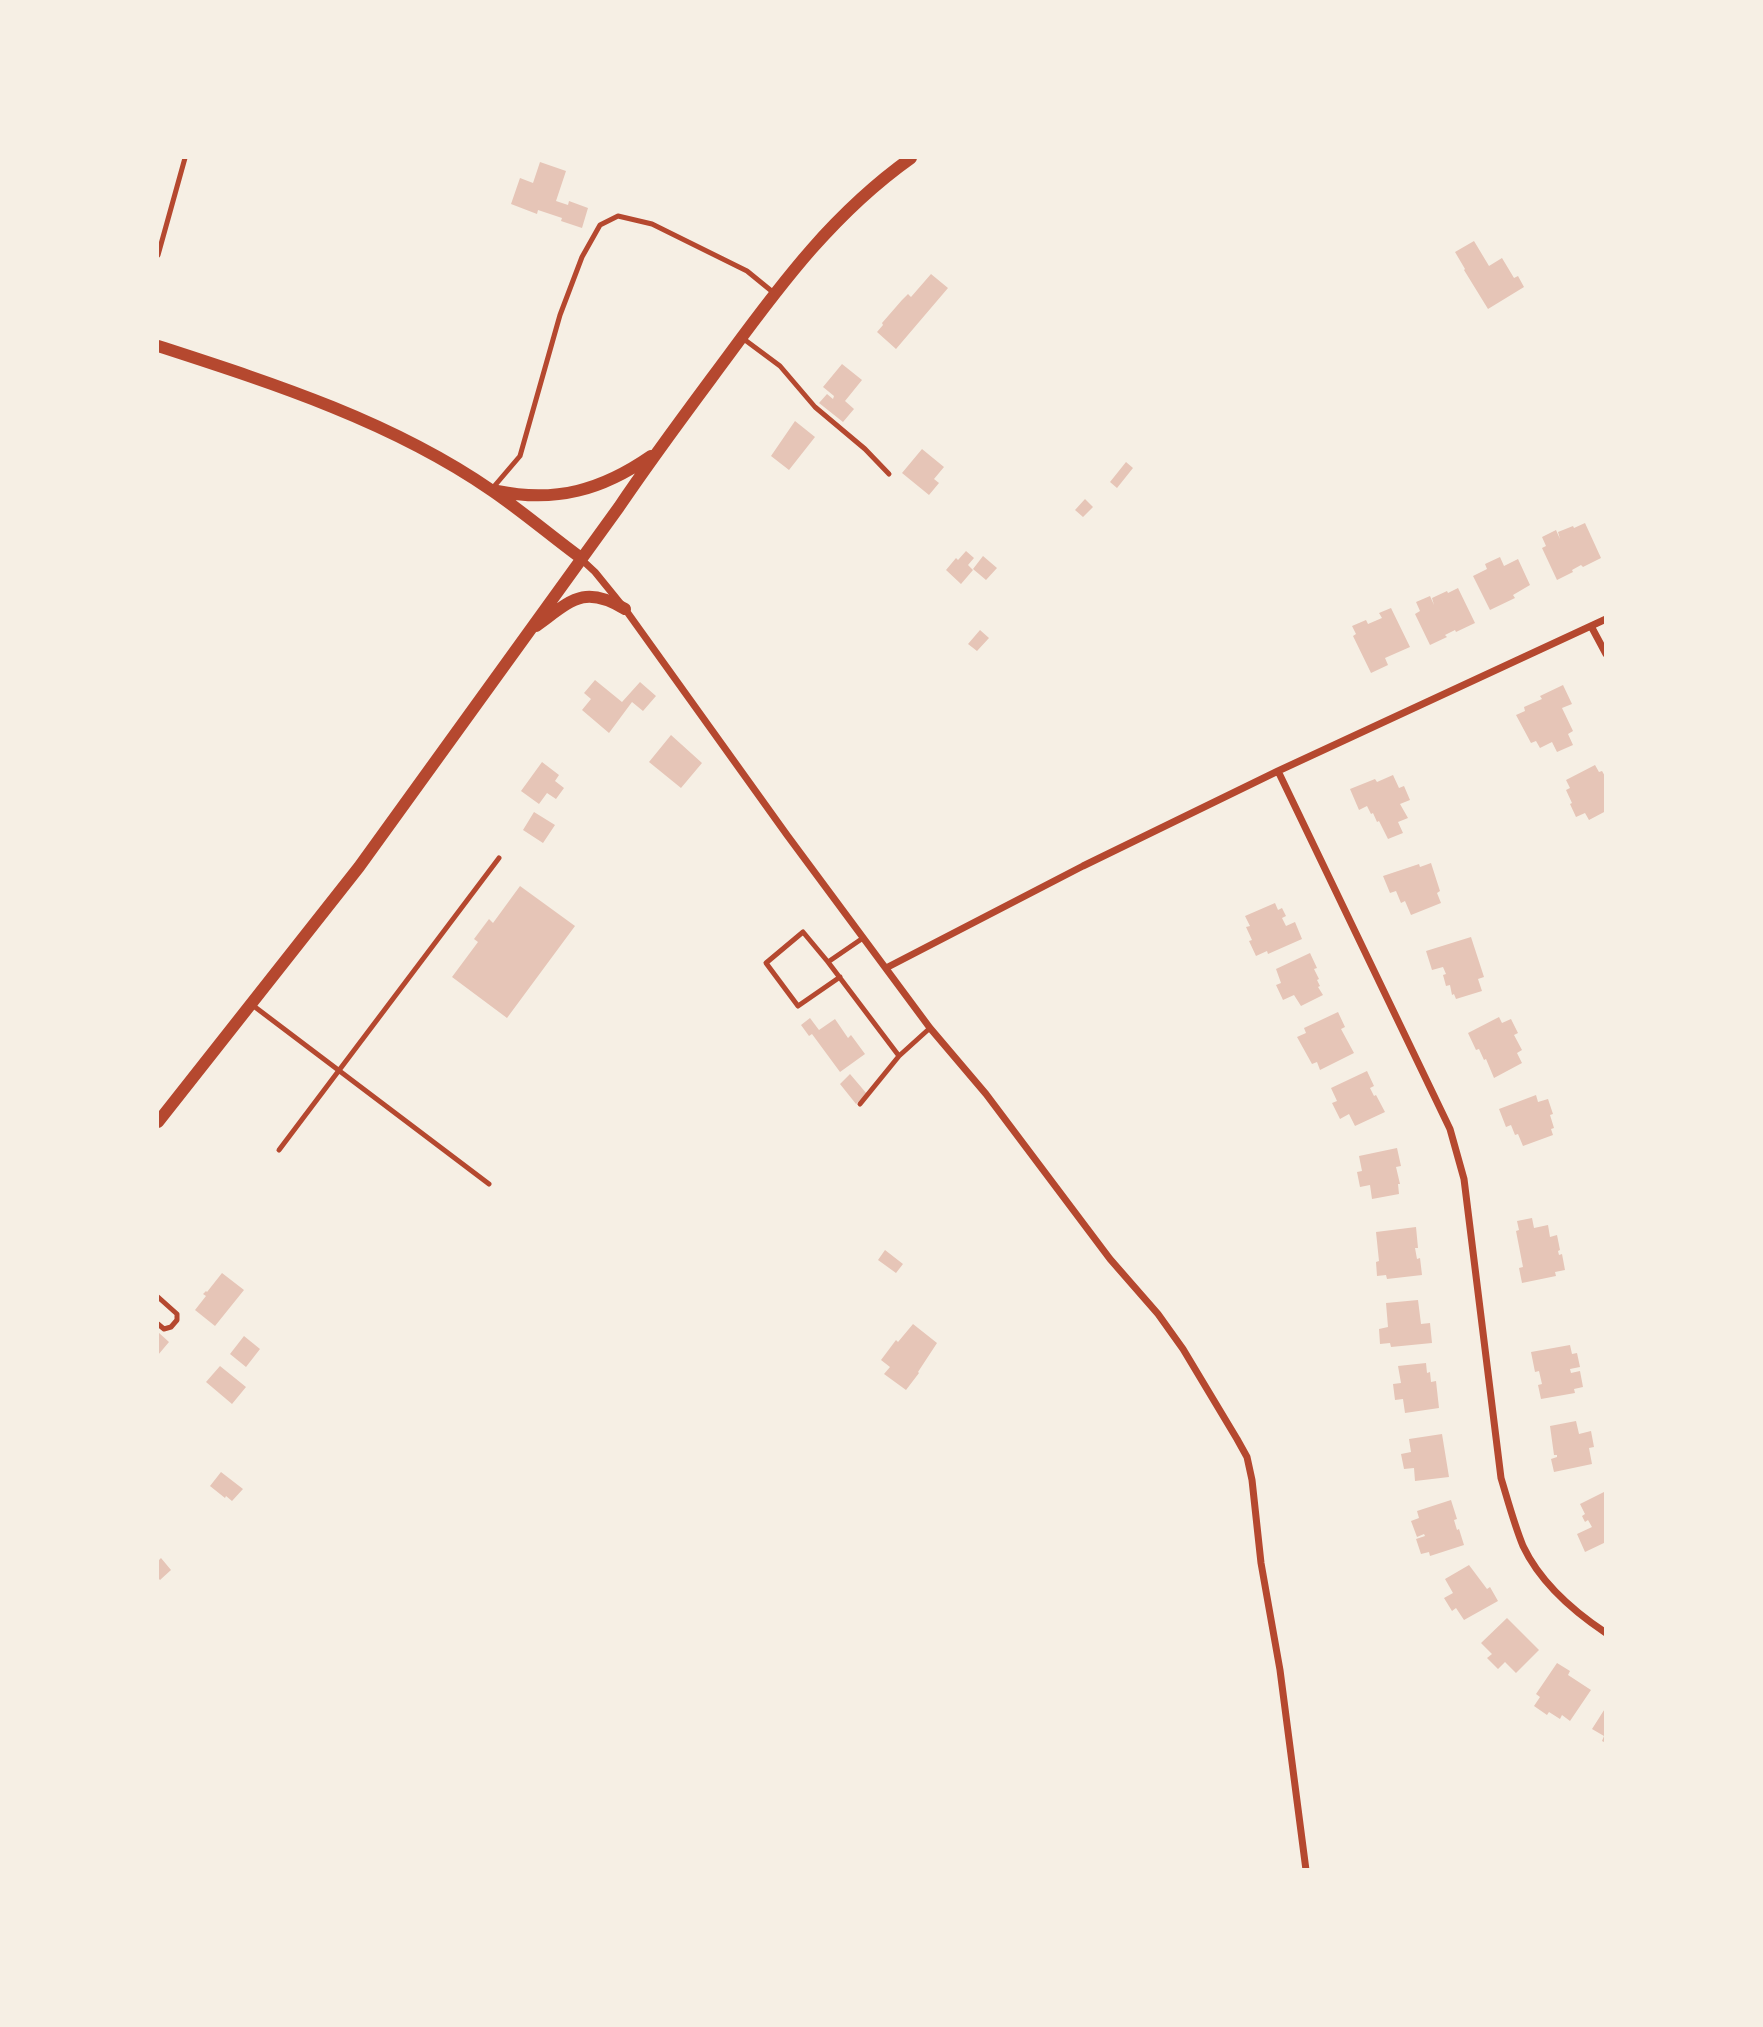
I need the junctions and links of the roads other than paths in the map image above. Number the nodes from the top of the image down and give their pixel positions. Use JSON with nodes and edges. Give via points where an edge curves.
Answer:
{"nodes":[{"id":1,"x":185,"y":158,"type":"edge"},
{"id":2,"x":911,"y":158,"type":"edge"},
{"id":3,"x":158,"y":255,"type":"edge"},
{"id":4,"x":774,"y":293,"type":"junction"},
{"id":5,"x":741,"y":337,"type":"junction"},
{"id":6,"x":158,"y":346,"type":"edge"},
{"id":7,"x":657,"y":451,"type":"junction"},
{"id":8,"x":889,"y":474,"type":"dead end"},
{"id":9,"x":491,"y":490,"type":"junction"},
{"id":10,"x":581,"y":558,"type":"junction"},
{"id":11,"x":625,"y":609,"type":"junction"},
{"id":12,"x":1605,"y":619,"type":"edge"},
{"id":13,"x":1591,"y":626,"type":"junction"},
{"id":14,"x":527,"y":632,"type":"junction"},
{"id":15,"x":1605,"y":654,"type":"edge"},
{"id":16,"x":1278,"y":771,"type":"junction"},
{"id":17,"x":499,"y":858,"type":"dead end"},
{"id":18,"x":863,"y":938,"type":"junction"},
{"id":19,"x":828,"y":962,"type":"junction"},
{"id":20,"x":886,"y":968,"type":"junction"},
{"id":21,"x":840,"y":978,"type":"junction"},
{"id":22,"x":251,"y":1004,"type":"junction"},
{"id":23,"x":930,"y":1028,"type":"junction"},
{"id":24,"x":899,"y":1056,"type":"junction"},
{"id":25,"x":340,"y":1071,"type":"junction"},
{"id":26,"x":860,"y":1104,"type":"dead end"},
{"id":27,"x":158,"y":1122,"type":"edge"},
{"id":28,"x":279,"y":1150,"type":"dead end"},
{"id":29,"x":489,"y":1184,"type":"dead end"},
{"id":30,"x":158,"y":1297,"type":"edge"},
{"id":31,"x":158,"y":1324,"type":"edge"},
{"id":32,"x":1605,"y":1633,"type":"edge"},
{"id":33,"x":1306,"y":1870,"type":"edge"}],
"edges":[{"from":1,"to":3,"type":"lane"},
{"from":2,"to":4,"type":"street","via":[[849,209]]},
{"from":4,"to":5,"type":"street"},
{"from":4,"to":9,"type":"lane","via":[[747,271],[652,224],[618,216],[600,225],[560,315],[520,456]]},
{"from":5,"to":7,"type":"street"},
{"from":5,"to":8,"type":"lane","via":[[780,366],[815,408]]},
{"from":6,"to":9,"type":"street","via":[[350,414],[399,436]]},
{"from":7,"to":9,"type":"street","via":[[611,480],[586,489],[559,495]]},
{"from":7,"to":10,"type":"street"},
{"from":9,"to":10,"type":"street"},
{"from":10,"to":11,"type":"street"},
{"from":10,"to":14,"type":"street"},
{"from":11,"to":14,"type":"street","via":[[600,597],[585,597]]},
{"from":11,"to":18,"type":"street"},
{"from":12,"to":13,"type":"street"},
{"from":13,"to":15,"type":"street"},
{"from":13,"to":16,"type":"street"},
{"from":14,"to":22,"type":"street","via":[[359,867]]},
{"from":16,"to":20,"type":"street"},
{"from":16,"to":32,"type":"street","via":[[1450,1129],[1464,1179],[1501,1478],[1524,1549],[1561,1598]]},
{"from":17,"to":25,"type":"lane"},
{"from":18,"to":19,"type":"lane"},
{"from":18,"to":20,"type":"street"},
{"from":19,"to":21,"type":"lane"},
{"from":19,"to":21,"type":"lane","via":[[803,932],[766,963],[798,1006]]},
{"from":20,"to":23,"type":"street"},
{"from":21,"to":24,"type":"lane"},
{"from":22,"to":25,"type":"lane"},
{"from":22,"to":27,"type":"street"},
{"from":23,"to":24,"type":"lane"},
{"from":23,"to":33,"type":"street","via":[[1158,1314],[1247,1457]]},
{"from":24,"to":26,"type":"lane"},
{"from":25,"to":28,"type":"lane"},
{"from":25,"to":29,"type":"lane"},
{"from":30,"to":31,"type":"lane","via":[[177,1314],[177,1320],[164,1329]]}]}
